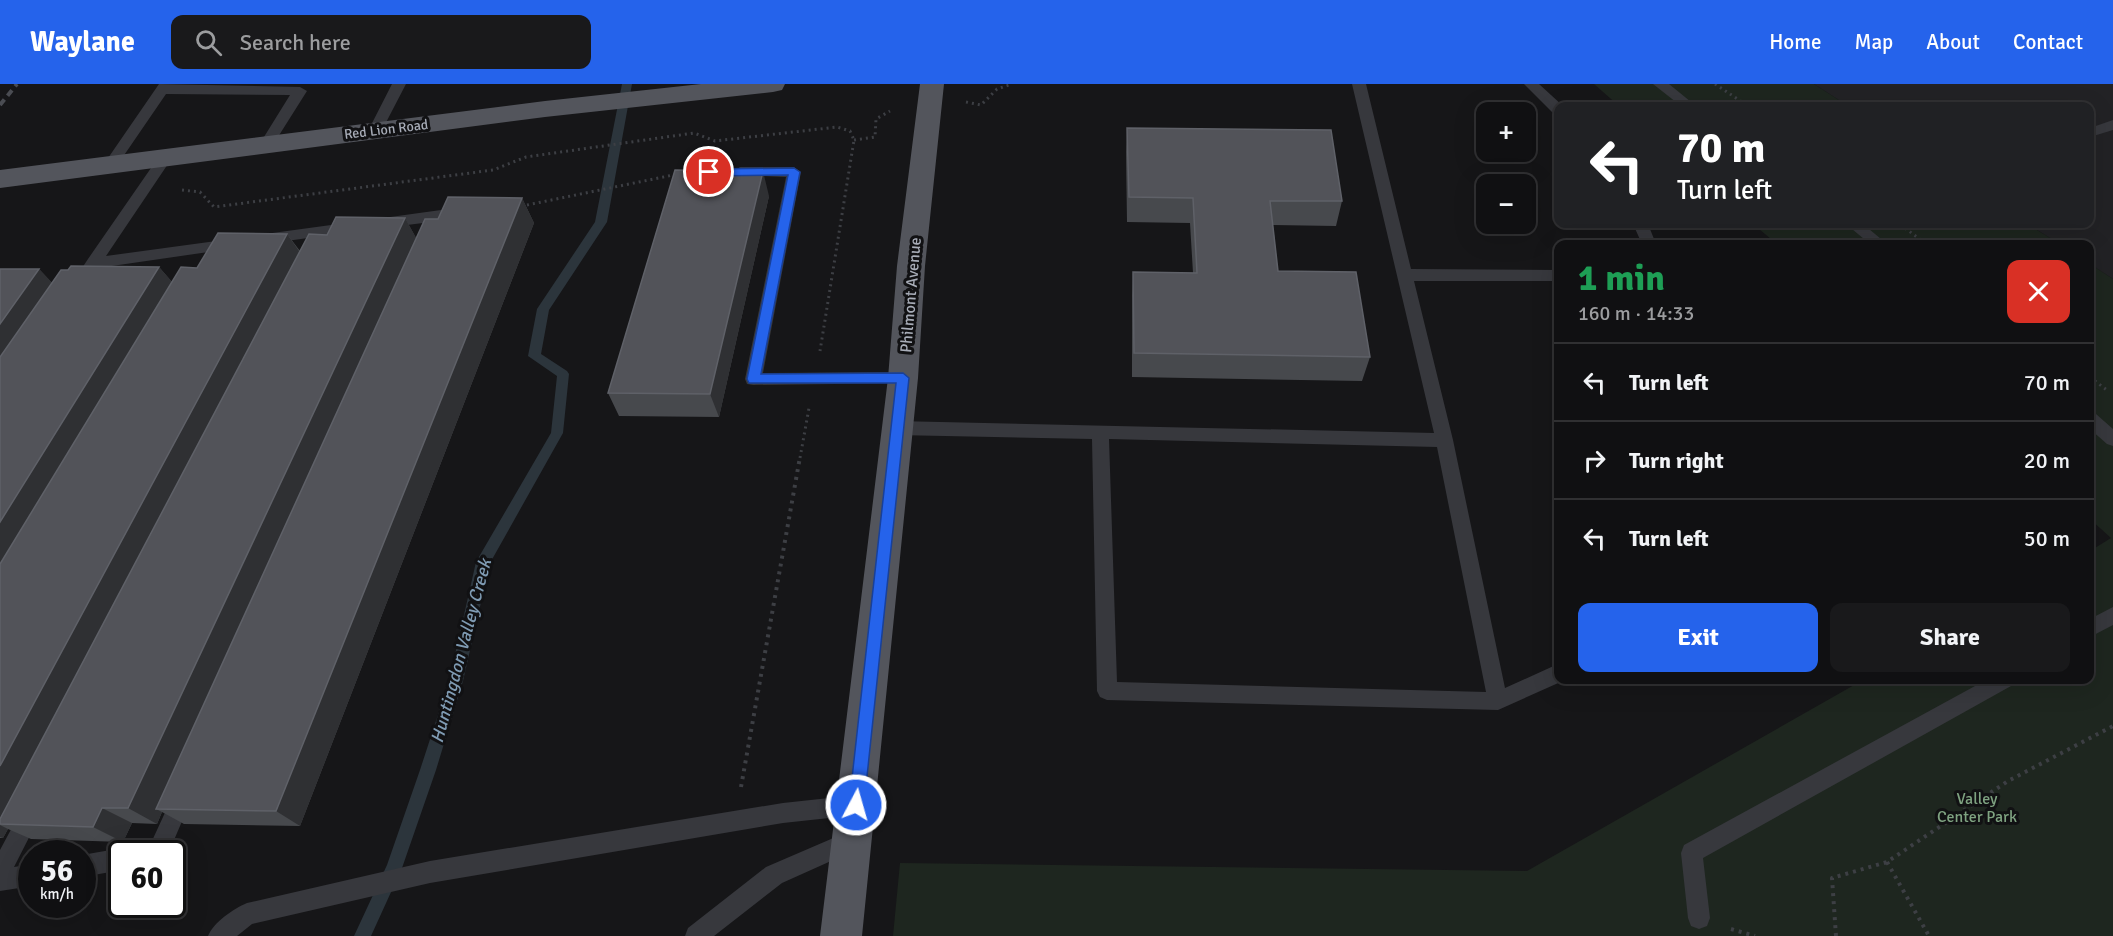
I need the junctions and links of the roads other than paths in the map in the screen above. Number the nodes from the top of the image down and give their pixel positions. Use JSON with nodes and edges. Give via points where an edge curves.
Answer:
{"nodes":[{"id":1,"x":399,"y":84,"type":"edge"},
{"id":2,"x":773,"y":84,"type":"edge"},
{"id":3,"x":932,"y":84,"type":"edge"},
{"id":4,"x":1359,"y":84,"type":"edge"},
{"id":5,"x":1531,"y":84,"type":"edge"},
{"id":6,"x":1660,"y":84,"type":"edge"},
{"id":7,"x":164,"y":87,"type":"edge"},
{"id":8,"x":1684,"y":102,"type":"edge"},
{"id":9,"x":1554,"y":106,"type":"edge"},
{"id":10,"x":2113,"y":125,"type":"edge"},
{"id":11,"x":375,"y":131,"type":"junction"},
{"id":12,"x":2094,"y":131,"type":"edge"},
{"id":13,"x":266,"y":145,"type":"junction"},
{"id":14,"x":165,"y":158,"type":"junction"},
{"id":15,"x":111,"y":164,"type":"junction"},
{"id":16,"x":688,"y":172,"type":"edge"},
{"id":17,"x":0,"y":179,"type":"edge"},
{"id":18,"x":1859,"y":228,"type":"edge"},
{"id":19,"x":329,"y":231,"type":"junction"},
{"id":20,"x":1874,"y":240,"type":"edge"},
{"id":21,"x":218,"y":246,"type":"junction"},
{"id":22,"x":427,"y":248,"type":"edge"},
{"id":23,"x":318,"y":252,"type":"edge"},
{"id":24,"x":93,"y":263,"type":"junction"},
{"id":25,"x":205,"y":266,"type":"edge"},
{"id":26,"x":1404,"y":275,"type":"junction"},
{"id":27,"x":1554,"y":275,"type":"edge"},
{"id":28,"x":80,"y":283,"type":"edge"},
{"id":29,"x":903,"y":378,"type":"junction"},
{"id":30,"x":2094,"y":422,"type":"edge"},
{"id":31,"x":896,"y":428,"type":"junction"},
{"id":32,"x":1100,"y":432,"type":"junction"},
{"id":33,"x":2113,"y":439,"type":"edge"},
{"id":34,"x":1444,"y":440,"type":"junction"},
{"id":35,"x":2113,"y":615,"type":"edge"},
{"id":36,"x":2094,"y":627,"type":"edge"},
{"id":37,"x":1554,"y":675,"type":"edge"},
{"id":38,"x":1997,"y":684,"type":"edge"},
{"id":39,"x":1498,"y":701,"type":"junction"},
{"id":40,"x":187,"y":788,"type":"edge"},
{"id":41,"x":38,"y":798,"type":"edge"},
{"id":42,"x":856,"y":805,"type":"junction"},
{"id":43,"x":163,"y":840,"type":"edge"},
{"id":44,"x":852,"y":841,"type":"junction"},
{"id":45,"x":0,"y":872,"type":"edge"},
{"id":46,"x":18,"y":877,"type":"edge"},
{"id":47,"x":0,"y":880,"type":"edge"},
{"id":48,"x":1699,"y":918,"type":"dead end"},
{"id":49,"x":219,"y":936,"type":"edge"},
{"id":50,"x":696,"y":936,"type":"edge"},
{"id":51,"x":841,"y":936,"type":"edge"}],
"edges":[{"from":1,"to":11,"type":"lane"},
{"from":2,"to":11,"type":"main road","name":"Red Lion Road"},
{"from":3,"to":29,"type":"main road","name":"Philmont Avenue","via":[[911,266]]},
{"from":4,"to":26,"type":"lane"},
{"from":5,"to":9,"type":"lane"},
{"from":6,"to":8,"type":"lane"},
{"from":7,"to":13,"type":"lane","via":[[300,90]]},
{"from":7,"to":15,"type":"lane"},
{"from":10,"to":12,"type":"lane"},
{"from":11,"to":13,"type":"main road","name":"Red Lion Road"},
{"from":13,"to":14,"type":"main road","name":"Red Lion Road"},
{"from":14,"to":15,"type":"main road","name":"Red Lion Road"},
{"from":14,"to":24,"type":"lane"},
{"from":15,"to":17,"type":"main road","name":"Red Lion Road"},
{"from":16,"to":29,"type":"lane","via":[[794,172],[753,379]]},
{"from":18,"to":20,"type":"lane"},
{"from":19,"to":21,"type":"lane"},
{"from":19,"to":22,"type":"lane","via":[[447,214]]},
{"from":19,"to":23,"type":"lane"},
{"from":21,"to":24,"type":"lane"},
{"from":21,"to":25,"type":"lane"},
{"from":24,"to":28,"type":"lane"},
{"from":26,"to":27,"type":"lane"},
{"from":26,"to":34,"type":"lane"},
{"from":29,"to":31,"type":"main road","name":"Philmont Avenue"},
{"from":30,"to":33,"type":"lane"},
{"from":31,"to":32,"type":"lane"},
{"from":31,"to":42,"type":"main road","name":"Philmont Avenue"},
{"from":32,"to":34,"type":"lane"},
{"from":32,"to":39,"type":"lane","via":[[1107,691]]},
{"from":34,"to":39,"type":"lane"},
{"from":35,"to":36,"type":"lane"},
{"from":37,"to":39,"type":"lane"},
{"from":38,"to":48,"type":"lane","via":[[1692,853]]},
{"from":40,"to":43,"type":"lane"},
{"from":41,"to":45,"type":"lane"},
{"from":42,"to":44,"type":"main road","name":"Philmont Avenue"},
{"from":42,"to":49,"type":"lane","via":[[773,814],[430,872],[247,914]]},
{"from":44,"to":50,"type":"lane","via":[[774,875]]},
{"from":44,"to":51,"type":"main road","name":"Philmont Avenue"},
{"from":46,"to":47,"type":"lane"}]}
